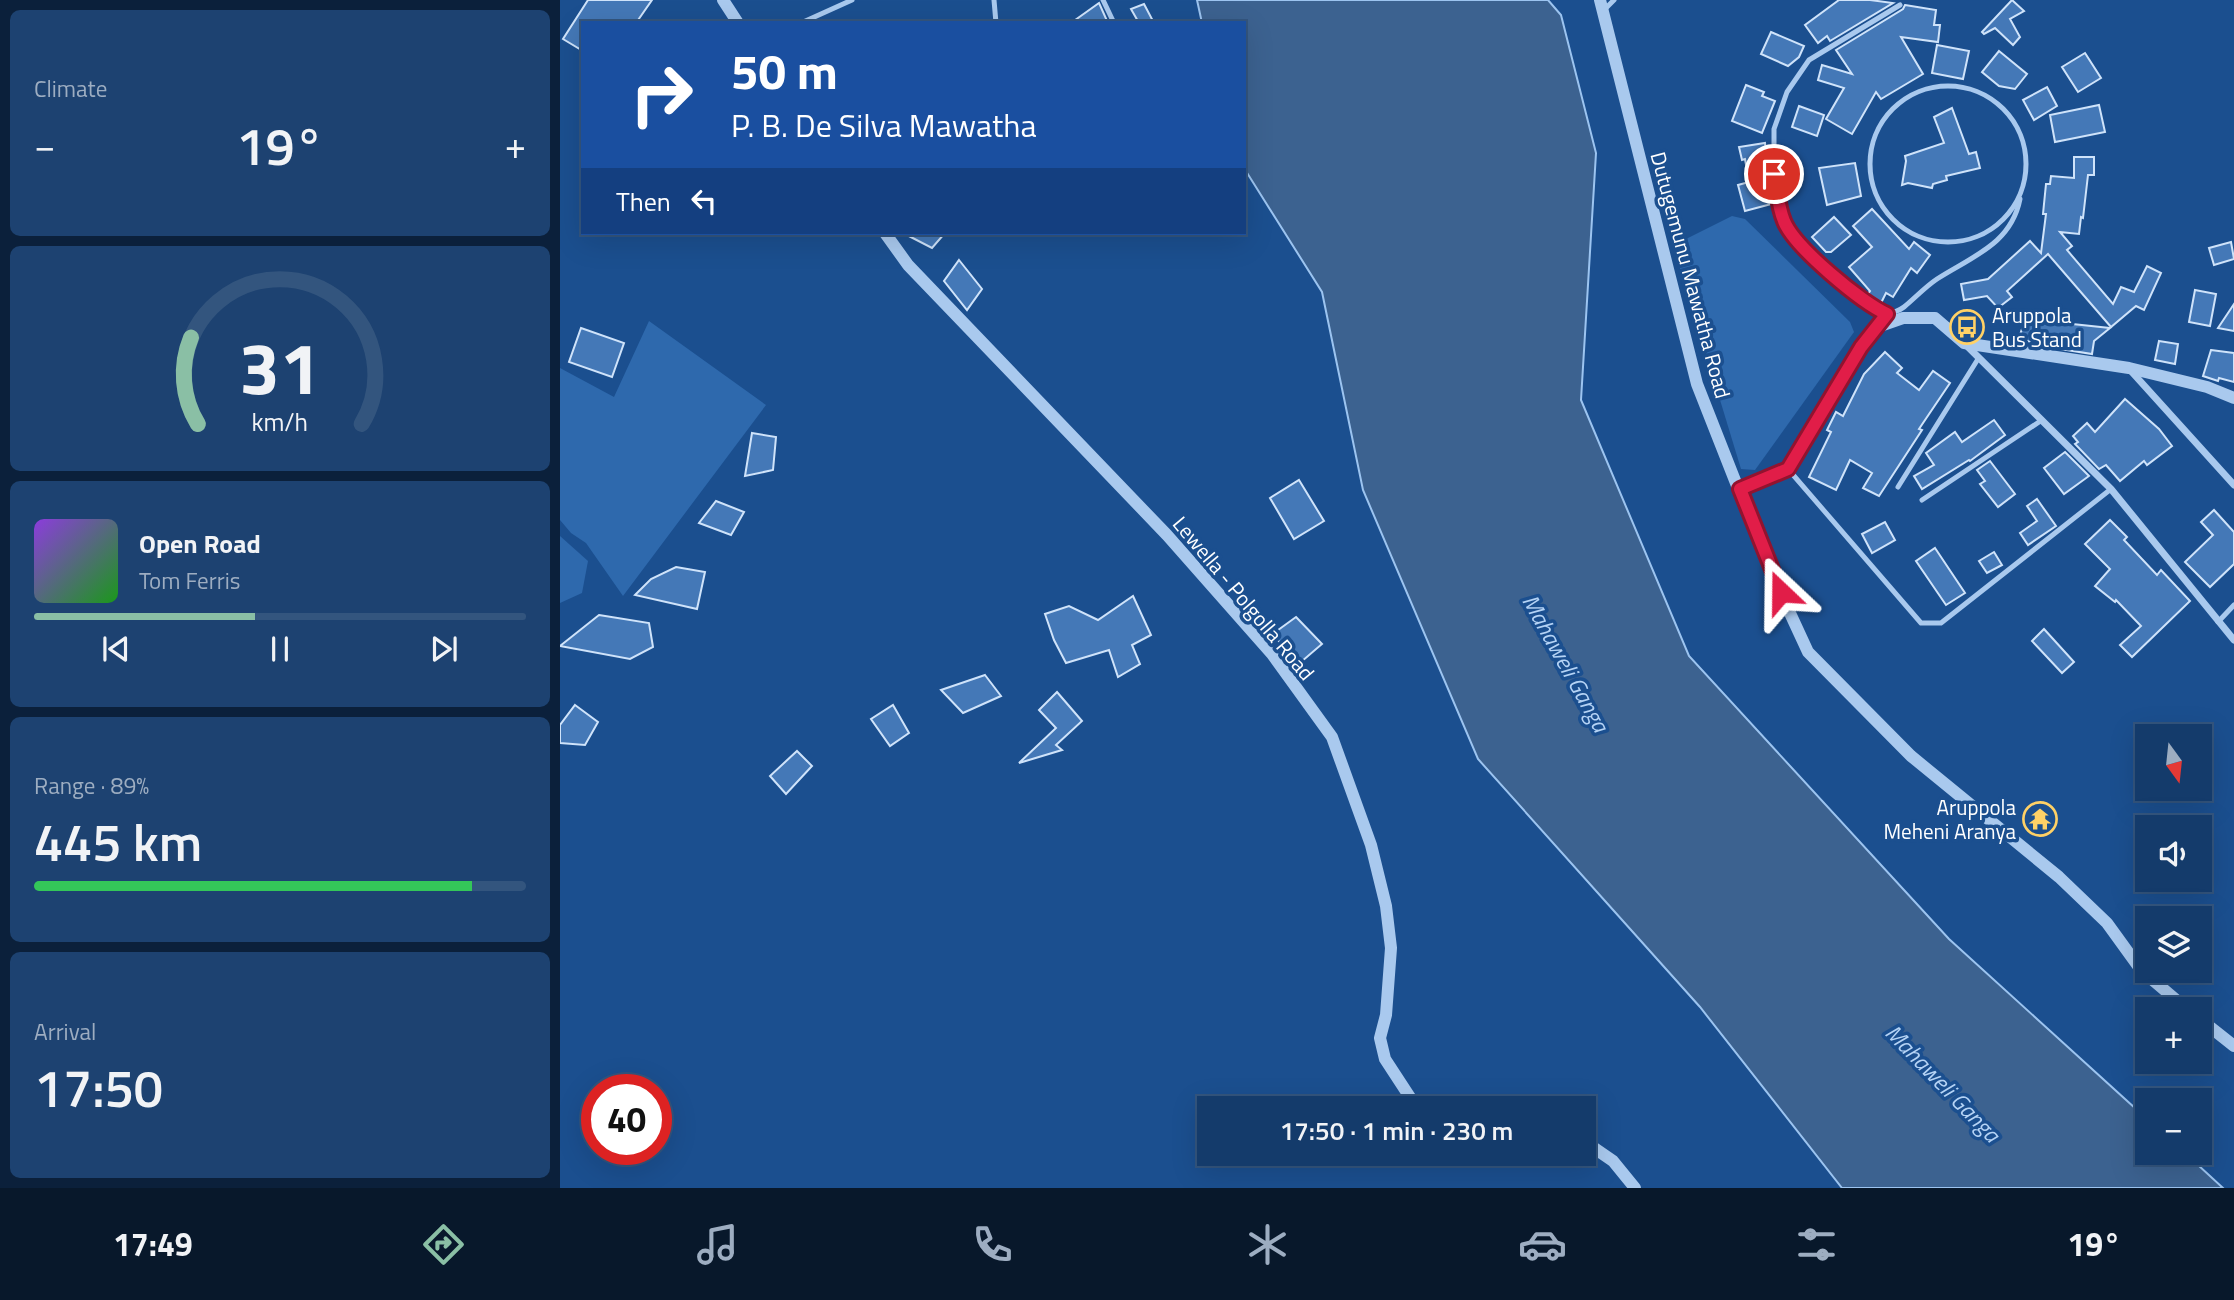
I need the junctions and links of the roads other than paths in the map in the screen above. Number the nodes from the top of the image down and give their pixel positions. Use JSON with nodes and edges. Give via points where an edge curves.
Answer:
{"nodes":[{"id":1,"x":723,"y":0,"type":"edge"},
{"id":2,"x":852,"y":0,"type":"edge"},
{"id":3,"x":994,"y":0,"type":"edge"},
{"id":4,"x":1103,"y":0,"type":"edge"},
{"id":5,"x":1614,"y":0,"type":"edge"},
{"id":6,"x":1900,"y":5,"type":"dead end"},
{"id":7,"x":1601,"y":6,"type":"edge"},
{"id":8,"x":737,"y":21,"type":"edge"},
{"id":9,"x":806,"y":21,"type":"edge"},
{"id":10,"x":996,"y":21,"type":"edge"},
{"id":11,"x":1113,"y":21,"type":"edge"},
{"id":12,"x":2021,"y":195,"type":"junction"},
{"id":13,"x":886,"y":235,"type":"edge"},
{"id":14,"x":1887,"y":314,"type":"junction"},
{"id":15,"x":1880,"y":326,"type":"junction"},
{"id":16,"x":1964,"y":343,"type":"junction"},
{"id":17,"x":1978,"y":359,"type":"junction"},
{"id":18,"x":2129,"y":368,"type":"junction"},
{"id":19,"x":2234,"y":398,"type":"edge"},
{"id":20,"x":2042,"y":420,"type":"junction"},
{"id":21,"x":1788,"y":469,"type":"junction"},
{"id":22,"x":2234,"y":485,"type":"edge"},
{"id":23,"x":1898,"y":487,"type":"dead end"},
{"id":24,"x":1740,"y":489,"type":"junction"},
{"id":25,"x":2111,"y":489,"type":"junction"},
{"id":26,"x":1922,"y":500,"type":"dead end"},
{"id":27,"x":2234,"y":605,"type":"edge"},
{"id":28,"x":2218,"y":622,"type":"junction"},
{"id":29,"x":2234,"y":640,"type":"edge"},
{"id":30,"x":2173,"y":997,"type":"edge"},
{"id":31,"x":2212,"y":1029,"type":"edge"},
{"id":32,"x":2234,"y":1046,"type":"edge"},
{"id":33,"x":1409,"y":1096,"type":"edge"},
{"id":34,"x":1596,"y":1149,"type":"edge"},
{"id":35,"x":1635,"y":1188,"type":"edge"}],
"edges":[{"from":1,"to":8,"type":"street"},
{"from":2,"to":9,"type":"lane"},
{"from":3,"to":10,"type":"lane"},
{"from":4,"to":11,"type":"lane"},
{"from":5,"to":7,"type":"lane"},
{"from":6,"to":14,"type":"lane","via":[[1809,60],[1787,92],[1774,129],[1774,174],[1784,223],[1810,255],[1870,307]]},
{"from":7,"to":24,"type":"street","name":"Dutugemunu Mawatha Road","via":[[1697,384]]},
{"from":12,"to":12,"type":"lane","via":[[2026,179],[2025,145],[2010,115],[1998,103],[1967,88],[1933,86],[1889,112],[1879,125],[1869,158],[1873,192],[1881,207],[1920,239],[1971,240],[2001,223]]},
{"from":12,"to":14,"type":"lane","via":[[2017,215],[1996,244],[1934,281],[1901,310]]},
{"from":13,"to":33,"type":"street","name":"Lewella - Polgolla Road","via":[[908,265],[1220,594],[1272,654],[1332,737],[1371,845],[1386,906],[1391,948],[1380,1038],[1385,1059]]},
{"from":14,"to":15,"type":"lane"},
{"from":15,"to":16,"type":"street","via":[[1903,318],[1935,318]]},
{"from":15,"to":21,"type":"street","via":[[1861,347]]},
{"from":16,"to":17,"type":"street"},
{"from":16,"to":18,"type":"street"},
{"from":17,"to":20,"type":"street"},
{"from":17,"to":23,"type":"lane"},
{"from":18,"to":19,"type":"street"},
{"from":18,"to":22,"type":"street"},
{"from":20,"to":25,"type":"street"},
{"from":20,"to":26,"type":"lane"},
{"from":21,"to":24,"type":"street"},
{"from":21,"to":25,"type":"lane","via":[[1922,623],[1941,623]]},
{"from":24,"to":30,"type":"street","name":"Dutugemunu Mawatha Road","via":[[1808,652],[1911,756],[2059,877],[2107,923],[2141,970]]},
{"from":25,"to":28,"type":"street"},
{"from":27,"to":28,"type":"lane"},
{"from":28,"to":29,"type":"street"},
{"from":31,"to":32,"type":"street"},
{"from":34,"to":35,"type":"street","via":[[1613,1161]]}]}
